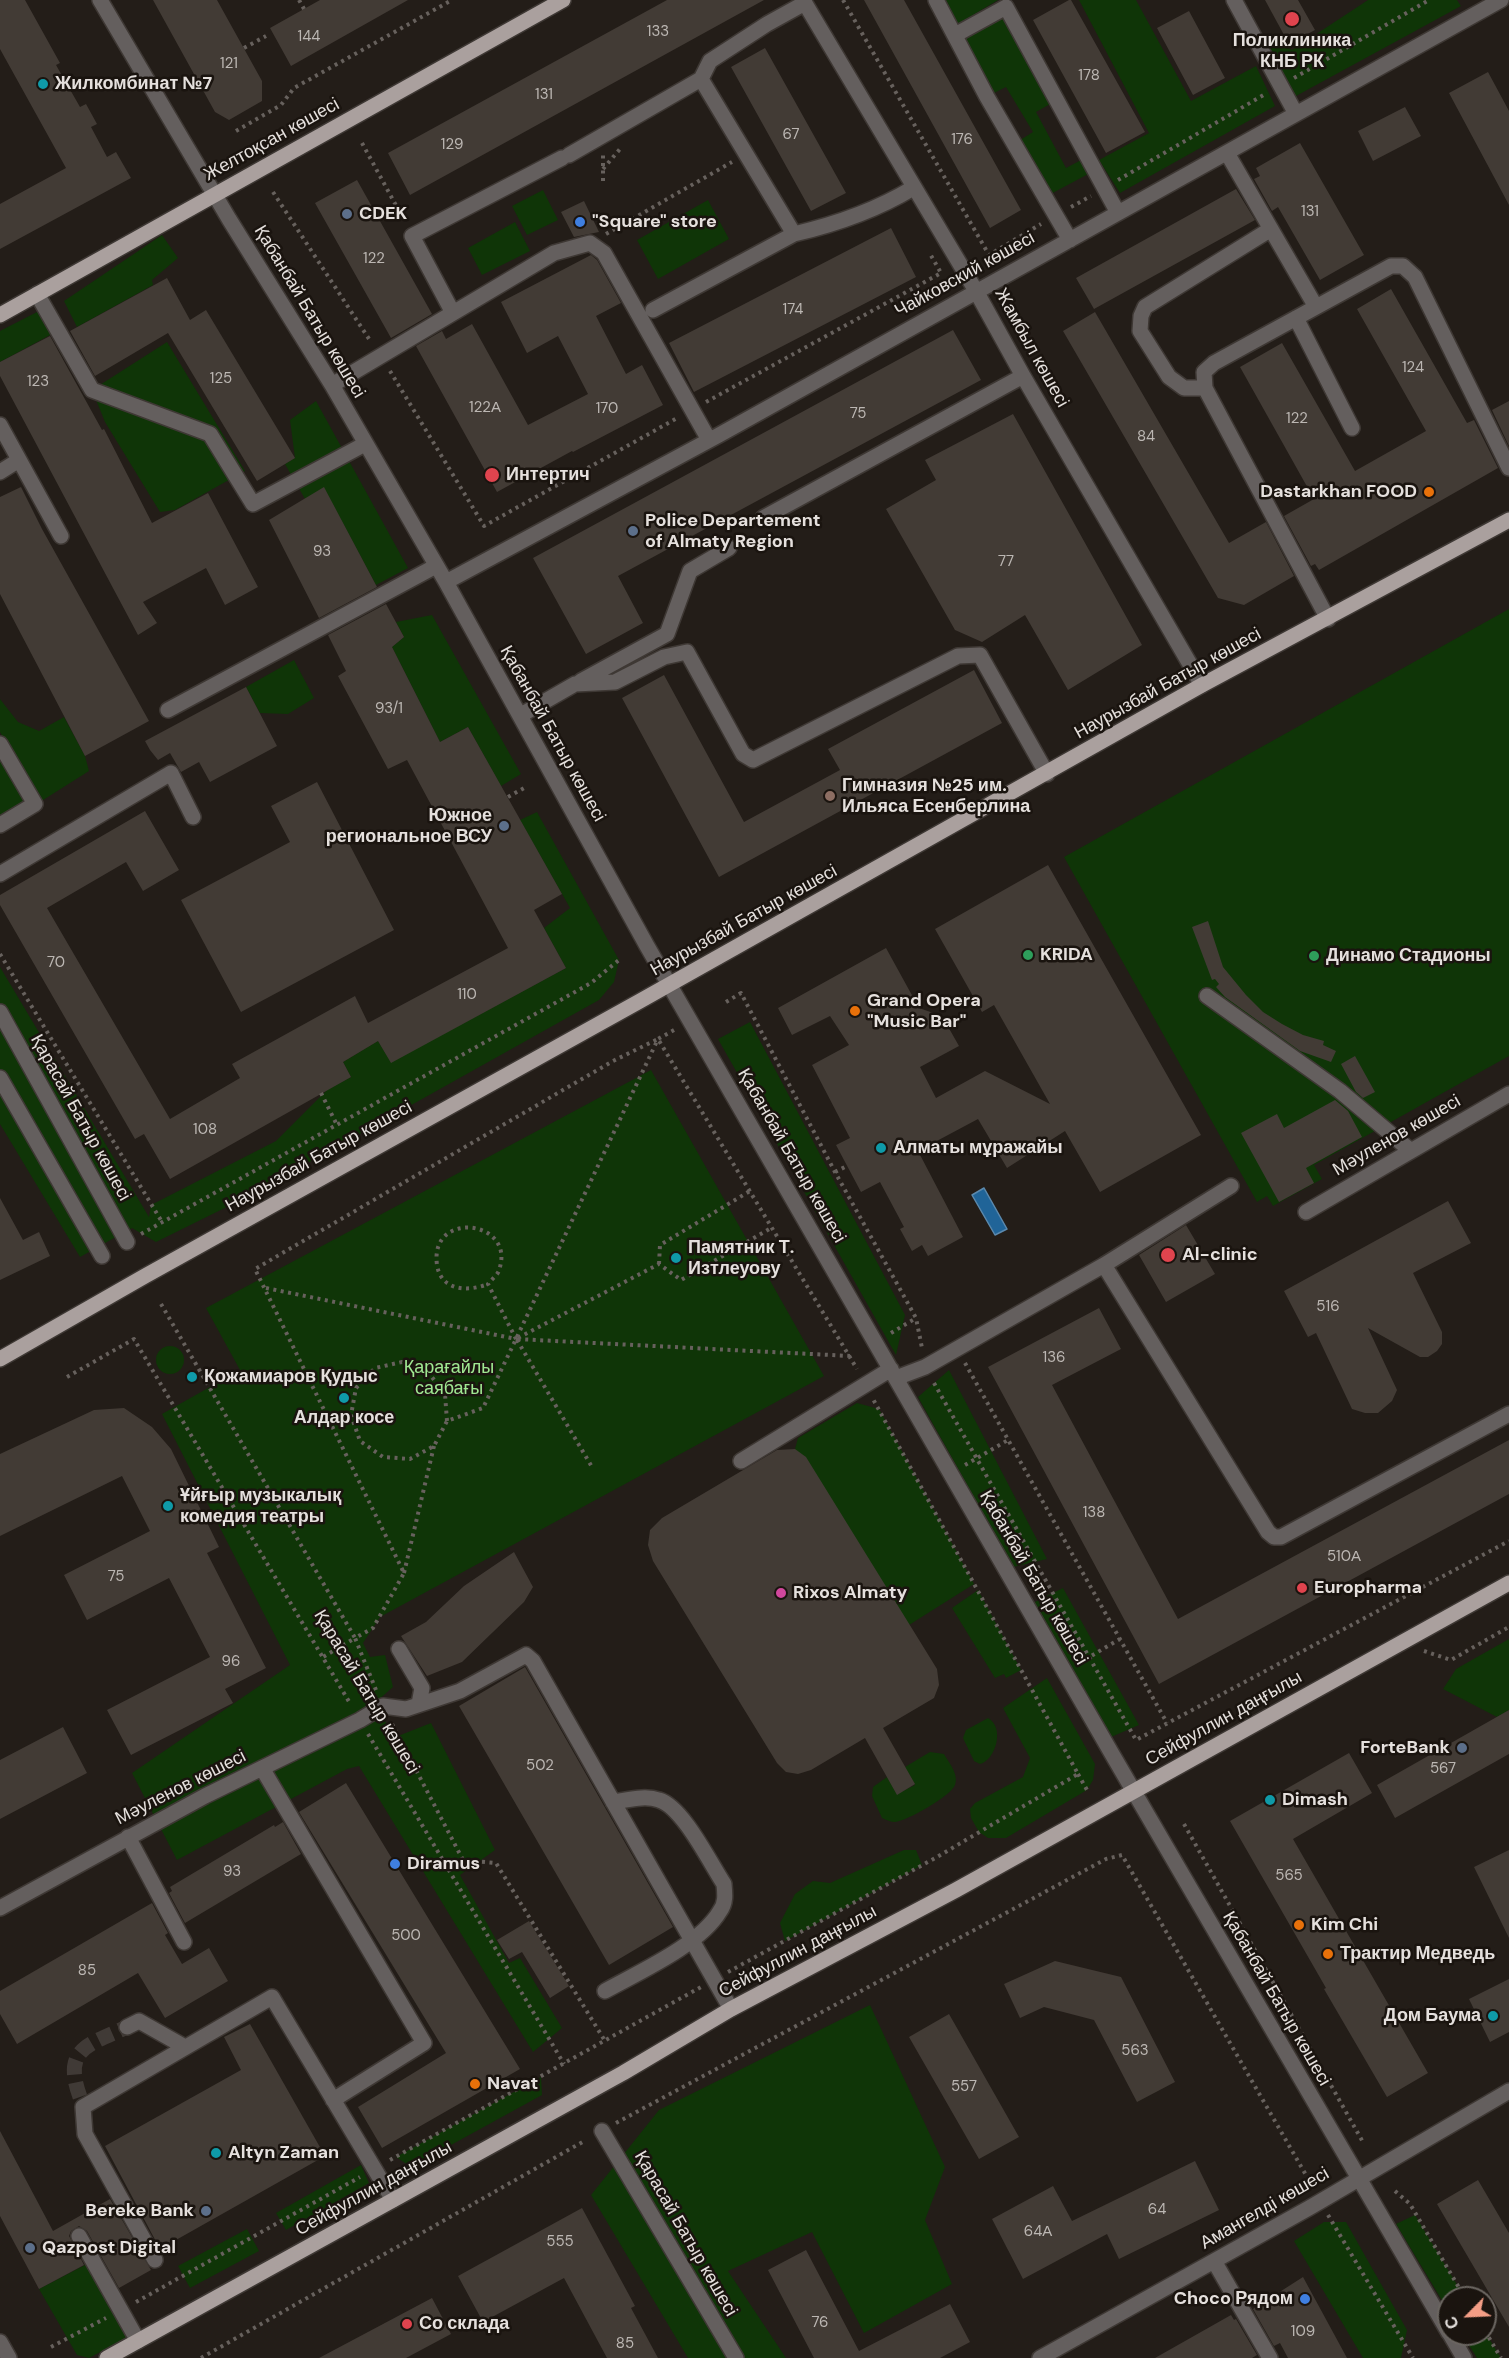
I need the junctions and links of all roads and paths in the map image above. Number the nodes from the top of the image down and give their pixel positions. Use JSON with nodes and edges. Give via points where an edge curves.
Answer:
{"nodes":[{"id":1,"x":100,"y":0,"type":"edge"},
{"id":2,"x":299,"y":0,"type":"edge"},
{"id":3,"x":452,"y":0,"type":"edge"},
{"id":4,"x":563,"y":0,"type":"edge"},
{"id":5,"x":843,"y":0,"type":"edge"},
{"id":6,"x":936,"y":0,"type":"edge"},
{"id":7,"x":1234,"y":0,"type":"edge"},
{"id":8,"x":1429,"y":0,"type":"edge"},
{"id":9,"x":1501,"y":0,"type":"edge"},
{"id":10,"x":804,"y":2,"type":"edge"},
{"id":11,"x":1012,"y":4,"type":"edge"},
{"id":12,"x":304,"y":9,"type":"dead end"},
{"id":13,"x":955,"y":35,"type":"junction"},
{"id":14,"x":266,"y":36,"type":"dead end"},
{"id":15,"x":244,"y":48,"type":"dead end"},
{"id":16,"x":701,"y":79,"type":"junction"},
{"id":17,"x":1280,"y":86,"type":"junction"},
{"id":18,"x":1296,"y":114,"type":"junction"},
{"id":19,"x":236,"y":131,"type":"dead end"},
{"id":20,"x":362,"y":143,"type":"dead end"},
{"id":21,"x":1227,"y":153,"type":"junction"},
{"id":22,"x":746,"y":154,"type":"junction"},
{"id":23,"x":914,"y":188,"type":"junction"},
{"id":24,"x":1104,"y":188,"type":"junction"},
{"id":25,"x":273,"y":192,"type":"dead end"},
{"id":26,"x":215,"y":195,"type":"junction"},
{"id":27,"x":1118,"y":213,"type":"junction"},
{"id":28,"x":1055,"y":216,"type":"junction"},
{"id":29,"x":1271,"y":229,"type":"junction"},
{"id":30,"x":794,"y":234,"type":"junction"},
{"id":31,"x":412,"y":236,"type":"junction"},
{"id":32,"x":1070,"y":240,"type":"junction"},
{"id":33,"x":590,"y":243,"type":"junction"},
{"id":34,"x":925,"y":244,"type":"dead end"},
{"id":35,"x":976,"y":291,"type":"junction"},
{"id":36,"x":38,"y":294,"type":"junction"},
{"id":37,"x":1316,"y":307,"type":"junction"},
{"id":38,"x":653,"y":310,"type":"dead end"},
{"id":39,"x":453,"y":313,"type":"junction"},
{"id":40,"x":0,"y":315,"type":"edge"},
{"id":41,"x":1296,"y":318,"type":"junction"},
{"id":42,"x":380,"y":356,"type":"junction"},
{"id":43,"x":1023,"y":376,"type":"junction"},
{"id":44,"x":332,"y":385,"type":"junction"},
{"id":45,"x":1205,"y":388,"type":"junction"},
{"id":46,"x":692,"y":410,"type":"junction"},
{"id":47,"x":0,"y":425,"type":"edge"},
{"id":48,"x":1352,"y":428,"type":"dead end"},
{"id":49,"x":718,"y":441,"type":"junction"},
{"id":50,"x":365,"y":444,"type":"junction"},
{"id":51,"x":20,"y":460,"type":"junction"},
{"id":52,"x":1509,"y":468,"type":"edge"},
{"id":53,"x":0,"y":472,"type":"edge"},
{"id":54,"x":763,"y":518,"type":"dead end"},
{"id":55,"x":1509,"y":520,"type":"edge"},
{"id":56,"x":61,"y":536,"type":"dead end"},
{"id":57,"x":729,"y":548,"type":"dead end"},
{"id":58,"x":436,"y":566,"type":"junction"},
{"id":59,"x":446,"y":582,"type":"junction"},
{"id":60,"x":1328,"y":619,"type":"junction"},
{"id":61,"x":575,"y":684,"type":"junction"},
{"id":62,"x":1202,"y":685,"type":"junction"},
{"id":63,"x":168,"y":711,"type":"dead end"},
{"id":64,"x":520,"y":716,"type":"junction"},
{"id":65,"x":0,"y":744,"type":"edge"},
{"id":66,"x":1047,"y":774,"type":"junction"},
{"id":67,"x":524,"y":788,"type":"dead end"},
{"id":68,"x":508,"y":797,"type":"dead end"},
{"id":69,"x":193,"y":817,"type":"dead end"},
{"id":70,"x":0,"y":825,"type":"edge"},
{"id":71,"x":0,"y":874,"type":"edge"},
{"id":72,"x":0,"y":954,"type":"edge"},
{"id":73,"x":619,"y":960,"type":"dead end"},
{"id":74,"x":670,"y":985,"type":"junction"},
{"id":75,"x":741,"y":993,"type":"dead end"},
{"id":76,"x":1207,"y":996,"type":"dead end"},
{"id":77,"x":726,"y":1002,"type":"dead end"},
{"id":78,"x":0,"y":1012,"type":"edge"},
{"id":79,"x":674,"y":1030,"type":"dead end"},
{"id":80,"x":658,"y":1039,"type":"junction"},
{"id":81,"x":0,"y":1078,"type":"edge"},
{"id":82,"x":321,"y":1093,"type":"dead end"},
{"id":83,"x":1509,"y":1094,"type":"edge"},
{"id":84,"x":337,"y":1125,"type":"junction"},
{"id":85,"x":1411,"y":1151,"type":"junction"},
{"id":86,"x":847,"y":1166,"type":"dead end"},
{"id":87,"x":835,"y":1172,"type":"dead end"},
{"id":88,"x":1231,"y":1186,"type":"dead end"},
{"id":89,"x":750,"y":1191,"type":"junction"},
{"id":90,"x":1306,"y":1212,"type":"dead end"},
{"id":91,"x":162,"y":1222,"type":"junction"},
{"id":92,"x":771,"y":1227,"type":"junction"},
{"id":93,"x":127,"y":1242,"type":"joint"},
{"id":94,"x":102,"y":1256,"type":"dead end"},
{"id":95,"x":659,"y":1263,"type":"junction"},
{"id":96,"x":1104,"y":1265,"type":"junction"},
{"id":97,"x":255,"y":1269,"type":"dead end"},
{"id":98,"x":488,"y":1284,"type":"junction"},
{"id":99,"x":265,"y":1288,"type":"dead end"},
{"id":100,"x":160,"y":1304,"type":"dead end"},
{"id":101,"x":916,"y":1318,"type":"dead end"},
{"id":102,"x":891,"y":1333,"type":"dead end"},
{"id":103,"x":516,"y":1339,"type":"junction"},
{"id":104,"x":957,"y":1348,"type":"junction"},
{"id":105,"x":850,"y":1356,"type":"junction"},
{"id":106,"x":0,"y":1359,"type":"edge"},
{"id":107,"x":894,"y":1374,"type":"junction"},
{"id":108,"x":67,"y":1377,"type":"dead end"},
{"id":109,"x":866,"y":1384,"type":"junction"},
{"id":110,"x":1509,"y":1414,"type":"edge"},
{"id":111,"x":447,"y":1421,"type":"junction"},
{"id":112,"x":1008,"y":1440,"type":"junction"},
{"id":113,"x":434,"y":1446,"type":"junction"},
{"id":114,"x":741,"y":1461,"type":"dead end"},
{"id":115,"x":592,"y":1467,"type":"dead end"},
{"id":116,"x":951,"y":1473,"type":"junction"},
{"id":117,"x":1509,"y":1541,"type":"edge"},
{"id":118,"x":404,"y":1573,"type":"dead end"},
{"id":119,"x":1509,"y":1583,"type":"edge"},
{"id":120,"x":1509,"y":1627,"type":"edge"},
{"id":121,"x":1120,"y":1640,"type":"junction"},
{"id":122,"x":1400,"y":1643,"type":"junction"},
{"id":123,"x":399,"y":1648,"type":"dead end"},
{"id":124,"x":322,"y":1657,"type":"junction"},
{"id":125,"x":1065,"y":1672,"type":"junction"},
{"id":126,"x":418,"y":1704,"type":"junction"},
{"id":127,"x":360,"y":1720,"type":"junction"},
{"id":128,"x":1167,"y":1724,"type":"junction"},
{"id":129,"x":1136,"y":1740,"type":"dead end"},
{"id":130,"x":262,"y":1768,"type":"junction"},
{"id":131,"x":1078,"y":1774,"type":"junction"},
{"id":132,"x":1087,"y":1790,"type":"dead end"},
{"id":133,"x":1134,"y":1791,"type":"junction"},
{"id":134,"x":613,"y":1802,"type":"junction"},
{"id":135,"x":1184,"y":1824,"type":"dead end"},
{"id":136,"x":128,"y":1837,"type":"junction"},
{"id":137,"x":0,"y":1908,"type":"edge"},
{"id":138,"x":692,"y":1941,"type":"junction"},
{"id":139,"x":184,"y":1942,"type":"dead end"},
{"id":140,"x":715,"y":1980,"type":"junction"},
{"id":141,"x":605,"y":1991,"type":"dead end"},
{"id":142,"x":731,"y":2009,"type":"junction"},
{"id":143,"x":127,"y":2027,"type":"tunnel mouth"},
{"id":144,"x":185,"y":2048,"type":"junction"},
{"id":145,"x":564,"y":2064,"type":"junction"},
{"id":146,"x":1509,"y":2091,"type":"edge"},
{"id":147,"x":333,"y":2100,"type":"junction"},
{"id":148,"x":602,"y":2131,"type":"junction"},
{"id":149,"x":1364,"y":2144,"type":"dead end"},
{"id":150,"x":374,"y":2169,"type":"junction"},
{"id":151,"x":1358,"y":2178,"type":"junction"},
{"id":152,"x":1310,"y":2182,"type":"dead end"},
{"id":153,"x":1395,"y":2191,"type":"dead end"},
{"id":154,"x":393,"y":2200,"type":"junction"},
{"id":155,"x":1326,"y":2211,"type":"dead end"},
{"id":156,"x":78,"y":2236,"type":"dead end"},
{"id":157,"x":155,"y":2260,"type":"dead end"},
{"id":158,"x":1214,"y":2261,"type":"junction"},
{"id":159,"x":1458,"y":2286,"type":"edge"},
{"id":160,"x":120,"y":2310,"type":"junction"},
{"id":161,"x":1437,"y":2313,"type":"edge"},
{"id":162,"x":138,"y":2341,"type":"junction"},
{"id":163,"x":0,"y":2342,"type":"edge"},
{"id":164,"x":51,"y":2347,"type":"dead end"},
{"id":165,"x":9,"y":2358,"type":"edge"},
{"id":166,"x":108,"y":2358,"type":"edge"},
{"id":167,"x":201,"y":2358,"type":"edge"},
{"id":168,"x":735,"y":2358,"type":"edge"},
{"id":169,"x":1040,"y":2358,"type":"edge"},
{"id":170,"x":1270,"y":2358,"type":"edge"},
{"id":171,"x":1413,"y":2358,"type":"edge"}],
"edges":[{"from":1,"to":26,"type":"street","name":"Қабанбай Батыр көшесі"},
{"from":2,"to":12,"type":"path"},
{"from":3,"to":19,"type":"path","via":[[294,88],[280,105]]},
{"from":4,"to":26,"type":"main road","name":"Желтоқсан көшесі"},
{"from":5,"to":28,"type":"path","via":[[989,255]]},
{"from":6,"to":13,"type":"street"},
{"from":7,"to":17,"type":"street"},
{"from":8,"to":17,"type":"path"},
{"from":9,"to":18,"type":"street","name":"Чайковский көшесі"},
{"from":10,"to":16,"type":"street","via":[[710,61]]},
{"from":10,"to":23,"type":"street","name":"Жамбыл көшесі"},
{"from":11,"to":13,"type":"street"},
{"from":11,"to":24,"type":"street"},
{"from":13,"to":28,"type":"street"},
{"from":14,"to":15,"type":"path"},
{"from":16,"to":22,"type":"street"},
{"from":16,"to":31,"type":"street","via":[[566,156]]},
{"from":17,"to":18,"type":"street"},
{"from":17,"to":24,"type":"path"},
{"from":18,"to":21,"type":"street","name":"Чайковский көшесі"},
{"from":20,"to":31,"type":"path"},
{"from":21,"to":27,"type":"street","name":"Чайковский көшесі"},
{"from":21,"to":29,"type":"street"},
{"from":22,"to":30,"type":"street"},
{"from":22,"to":33,"type":"path"},
{"from":23,"to":30,"type":"street","via":[[834,225]]},
{"from":23,"to":35,"type":"street","name":"Жамбыл көшесі"},
{"from":24,"to":27,"type":"street"},
{"from":24,"to":28,"type":"path"},
{"from":25,"to":42,"type":"path"},
{"from":26,"to":36,"type":"main road","name":"Желтоқсан көшесі"},
{"from":26,"to":44,"type":"street","name":"Қабанбай Батыр көшесі"},
{"from":27,"to":32,"type":"street","name":"Чайковский көшесі"},
{"from":28,"to":32,"type":"street"},
{"from":29,"to":37,"type":"street"},
{"from":29,"to":45,"type":"street","via":[[1145,307],[1141,316],[1140,331],[1169,377],[1184,388]]},
{"from":30,"to":38,"type":"street"},
{"from":31,"to":39,"type":"street"},
{"from":32,"to":35,"type":"street","name":"Чайковский көшесі"},
{"from":33,"to":39,"type":"street","via":[[554,253]]},
{"from":33,"to":46,"type":"street","via":[[604,253]]},
{"from":34,"to":46,"type":"path","via":[[941,273]]},
{"from":35,"to":43,"type":"street","name":"Жамбыл көшесі"},
{"from":35,"to":49,"type":"street","name":"Чайковский көшесі"},
{"from":36,"to":40,"type":"main road","name":"Желтоқсан көшесі"},
{"from":36,"to":50,"type":"street","via":[[92,390],[210,434],[253,504]]},
{"from":37,"to":41,"type":"street"},
{"from":37,"to":52,"type":"street","via":[[1391,266],[1403,266],[1415,277]]},
{"from":39,"to":42,"type":"street"},
{"from":41,"to":45,"type":"street","via":[[1214,363],[1204,372]]},
{"from":41,"to":48,"type":"street"},
{"from":42,"to":44,"type":"street"},
{"from":42,"to":46,"type":"path","via":[[484,526]]},
{"from":43,"to":54,"type":"street"},
{"from":43,"to":62,"type":"street","name":"Жамбыл көшесі"},
{"from":44,"to":50,"type":"street","name":"Қабанбай Батыр көшесі"},
{"from":45,"to":60,"type":"street"},
{"from":46,"to":49,"type":"street"},
{"from":47,"to":51,"type":"street"},
{"from":49,"to":59,"type":"street","name":"Чайковский көшесі"},
{"from":50,"to":58,"type":"street","name":"Қабанбай Батыр көшесі"},
{"from":51,"to":53,"type":"street"},
{"from":51,"to":56,"type":"street"},
{"from":55,"to":60,"type":"main road","name":"Наурызбай Батыр көшесі"},
{"from":57,"to":61,"type":"street","via":[[690,571],[667,634]]},
{"from":58,"to":59,"type":"street","name":"Қабанбай Батыр көшесі"},
{"from":58,"to":63,"type":"street"},
{"from":59,"to":64,"type":"street","name":"Қабанбай Батыр көшесі"},
{"from":60,"to":62,"type":"main road","name":"Наурызбай Батыр көшесі"},
{"from":61,"to":64,"type":"street"},
{"from":61,"to":66,"type":"street","via":[[615,682],[664,657],[687,652],[743,754],[753,760],[958,656],[980,655]]},
{"from":62,"to":66,"type":"main road","name":"Наурызбай Батыр көшесі"},
{"from":64,"to":74,"type":"street","name":"Қабанбай Батыр көшесі"},
{"from":65,"to":70,"type":"street","via":[[34,804]]},
{"from":66,"to":74,"type":"main road","name":"Наурызбай Батыр көшесі"},
{"from":67,"to":68,"type":"path"},
{"from":69,"to":71,"type":"street","via":[[171,773]]},
{"from":72,"to":91,"type":"path"},
{"from":73,"to":84,"type":"path","via":[[591,982]]},
{"from":74,"to":106,"type":"main road","name":"Наурызбай Батыр көшесі"},
{"from":74,"to":107,"type":"street","name":"Қабанбай Батыр көшесі"},
{"from":75,"to":77,"type":"path"},
{"from":76,"to":85,"type":"street","via":[[1340,1091]]},
{"from":78,"to":93,"type":"street","name":"Қарасай Батыр көшесі"},
{"from":79,"to":80,"type":"path"},
{"from":80,"to":89,"type":"path"},
{"from":80,"to":97,"type":"path","via":[[613,1061]]},
{"from":80,"to":103,"type":"path"},
{"from":81,"to":94,"type":"street"},
{"from":82,"to":84,"type":"path"},
{"from":83,"to":85,"type":"street","name":"Мәуленов көшесі"},
{"from":84,"to":91,"type":"path"},
{"from":85,"to":90,"type":"street","name":"Мәуленов көшесі"},
{"from":86,"to":87,"type":"path"},
{"from":88,"to":96,"type":"street"},
{"from":89,"to":92,"type":"path"},
{"from":89,"to":95,"type":"path","via":[[660,1245]]},
{"from":91,"to":93,"type":"path"},
{"from":92,"to":95,"type":"path","via":[[681,1280]]},
{"from":92,"to":105,"type":"path"},
{"from":95,"to":103,"type":"path"},
{"from":96,"to":104,"type":"street"},
{"from":96,"to":110,"type":"street","via":[[1274,1537],[1281,1538]]},
{"from":98,"to":98,"type":"path","via":[[499,1270],[501,1252],[495,1238],[473,1226],[453,1230],[442,1239],[437,1251],[437,1267],[445,1280],[457,1289],[473,1290]]},
{"from":98,"to":103,"type":"path"},
{"from":99,"to":103,"type":"path"},
{"from":100,"to":124,"type":"path","via":[[355,1638]]},
{"from":101,"to":102,"type":"path"},
{"from":103,"to":105,"type":"path"},
{"from":103,"to":111,"type":"path","via":[[483,1408]]},
{"from":103,"to":115,"type":"path"},
{"from":104,"to":107,"type":"street","via":[[925,1368]]},
{"from":104,"to":112,"type":"path"},
{"from":105,"to":109,"type":"path"},
{"from":107,"to":109,"type":"street"},
{"from":107,"to":116,"type":"street","name":"Қабанбай Батыр көшесі"},
{"from":108,"to":124,"type":"path","name":"Қарасай Батыр көшесі","via":[[134,1339]]},
{"from":109,"to":114,"type":"street"},
{"from":109,"to":131,"type":"path"},
{"from":111,"to":113,"type":"path"},
{"from":111,"to":113,"type":"path","via":[[445,1394],[428,1372],[402,1362],[375,1368],[356,1388],[351,1415],[360,1441],[383,1457],[410,1459]]},
{"from":112,"to":116,"type":"path"},
{"from":112,"to":121,"type":"path"},
{"from":113,"to":118,"type":"path"},
{"from":116,"to":125,"type":"street","name":"Қабанбай Батыр көшесі"},
{"from":117,"to":128,"type":"path"},
{"from":119,"to":122,"type":"main road","name":"Сейфуллин даңғылы"},
{"from":120,"to":122,"type":"path","via":[[1451,1660]]},
{"from":121,"to":125,"type":"path"},
{"from":121,"to":128,"type":"path"},
{"from":122,"to":133,"type":"main road","name":"Сейфуллин даңғылы"},
{"from":123,"to":126,"type":"street","via":[[422,1688]]},
{"from":124,"to":127,"type":"path","name":"Қарасай Батыр көшесі"},
{"from":125,"to":133,"type":"street","name":"Қабанбай Батыр көшесі"},
{"from":126,"to":127,"type":"street","name":"Мәуленов көшесі","via":[[406,1709],[383,1707]]},
{"from":126,"to":134,"type":"street","via":[[460,1690],[522,1656],[530,1657]]},
{"from":127,"to":130,"type":"street","name":"Мәуленов көшесі"},
{"from":127,"to":145,"type":"path","name":"Қарасай Батыр көшесі"},
{"from":128,"to":129,"type":"path"},
{"from":130,"to":136,"type":"street","name":"Мәуленов көшесі"},
{"from":130,"to":147,"type":"street","via":[[424,2043]]},
{"from":131,"to":132,"type":"path"},
{"from":131,"to":140,"type":"path"},
{"from":133,"to":142,"type":"main road","name":"Сейфуллин даңғылы"},
{"from":133,"to":151,"type":"street","name":"Қабанбай Батыр көшесі"},
{"from":134,"to":138,"type":"street"},
{"from":134,"to":138,"type":"street","via":[[640,1798],[667,1803],[681,1816],[724,1884],[726,1897],[720,1911]]},
{"from":135,"to":149,"type":"path"},
{"from":136,"to":137,"type":"street","name":"Мәуленов көшесі"},
{"from":136,"to":139,"type":"street"},
{"from":138,"to":140,"type":"street"},
{"from":138,"to":141,"type":"street"},
{"from":140,"to":142,"type":"street"},
{"from":140,"to":145,"type":"path"},
{"from":142,"to":154,"type":"main road","name":"Сейфуллин даңғылы"},
{"from":143,"to":144,"type":"street","via":[[139,2021]]},
{"from":144,"to":147,"type":"street","via":[[272,1997]]},
{"from":144,"to":157,"type":"street","via":[[83,2107],[85,2134]]},
{"from":145,"to":150,"type":"path"},
{"from":146,"to":151,"type":"street","name":"Амангелді көшесі"},
{"from":147,"to":150,"type":"street"},
{"from":148,"to":152,"type":"path","via":[[1106,1858],[1122,1855]]},
{"from":148,"to":167,"type":"path"},
{"from":148,"to":168,"type":"street","name":"Қарасай Батыр көшесі"},
{"from":150,"to":154,"type":"street"},
{"from":150,"to":160,"type":"path"},
{"from":151,"to":158,"type":"street","name":"Амангелді көшесі"},
{"from":151,"to":161,"type":"street","name":"Қабанбай Батыр көшесі"},
{"from":153,"to":159,"type":"path","via":[[1410,2204]]},
{"from":154,"to":162,"type":"main road","name":"Сейфуллин даңғылы"},
{"from":155,"to":171,"type":"path"},
{"from":156,"to":160,"type":"street"},
{"from":158,"to":169,"type":"street","name":"Амангелді көшесі"},
{"from":158,"to":170,"type":"street"},
{"from":160,"to":162,"type":"street"},
{"from":160,"to":164,"type":"path"},
{"from":162,"to":166,"type":"main road","name":"Сейфуллин даңғылы"},
{"from":163,"to":165,"type":"street"}]}
